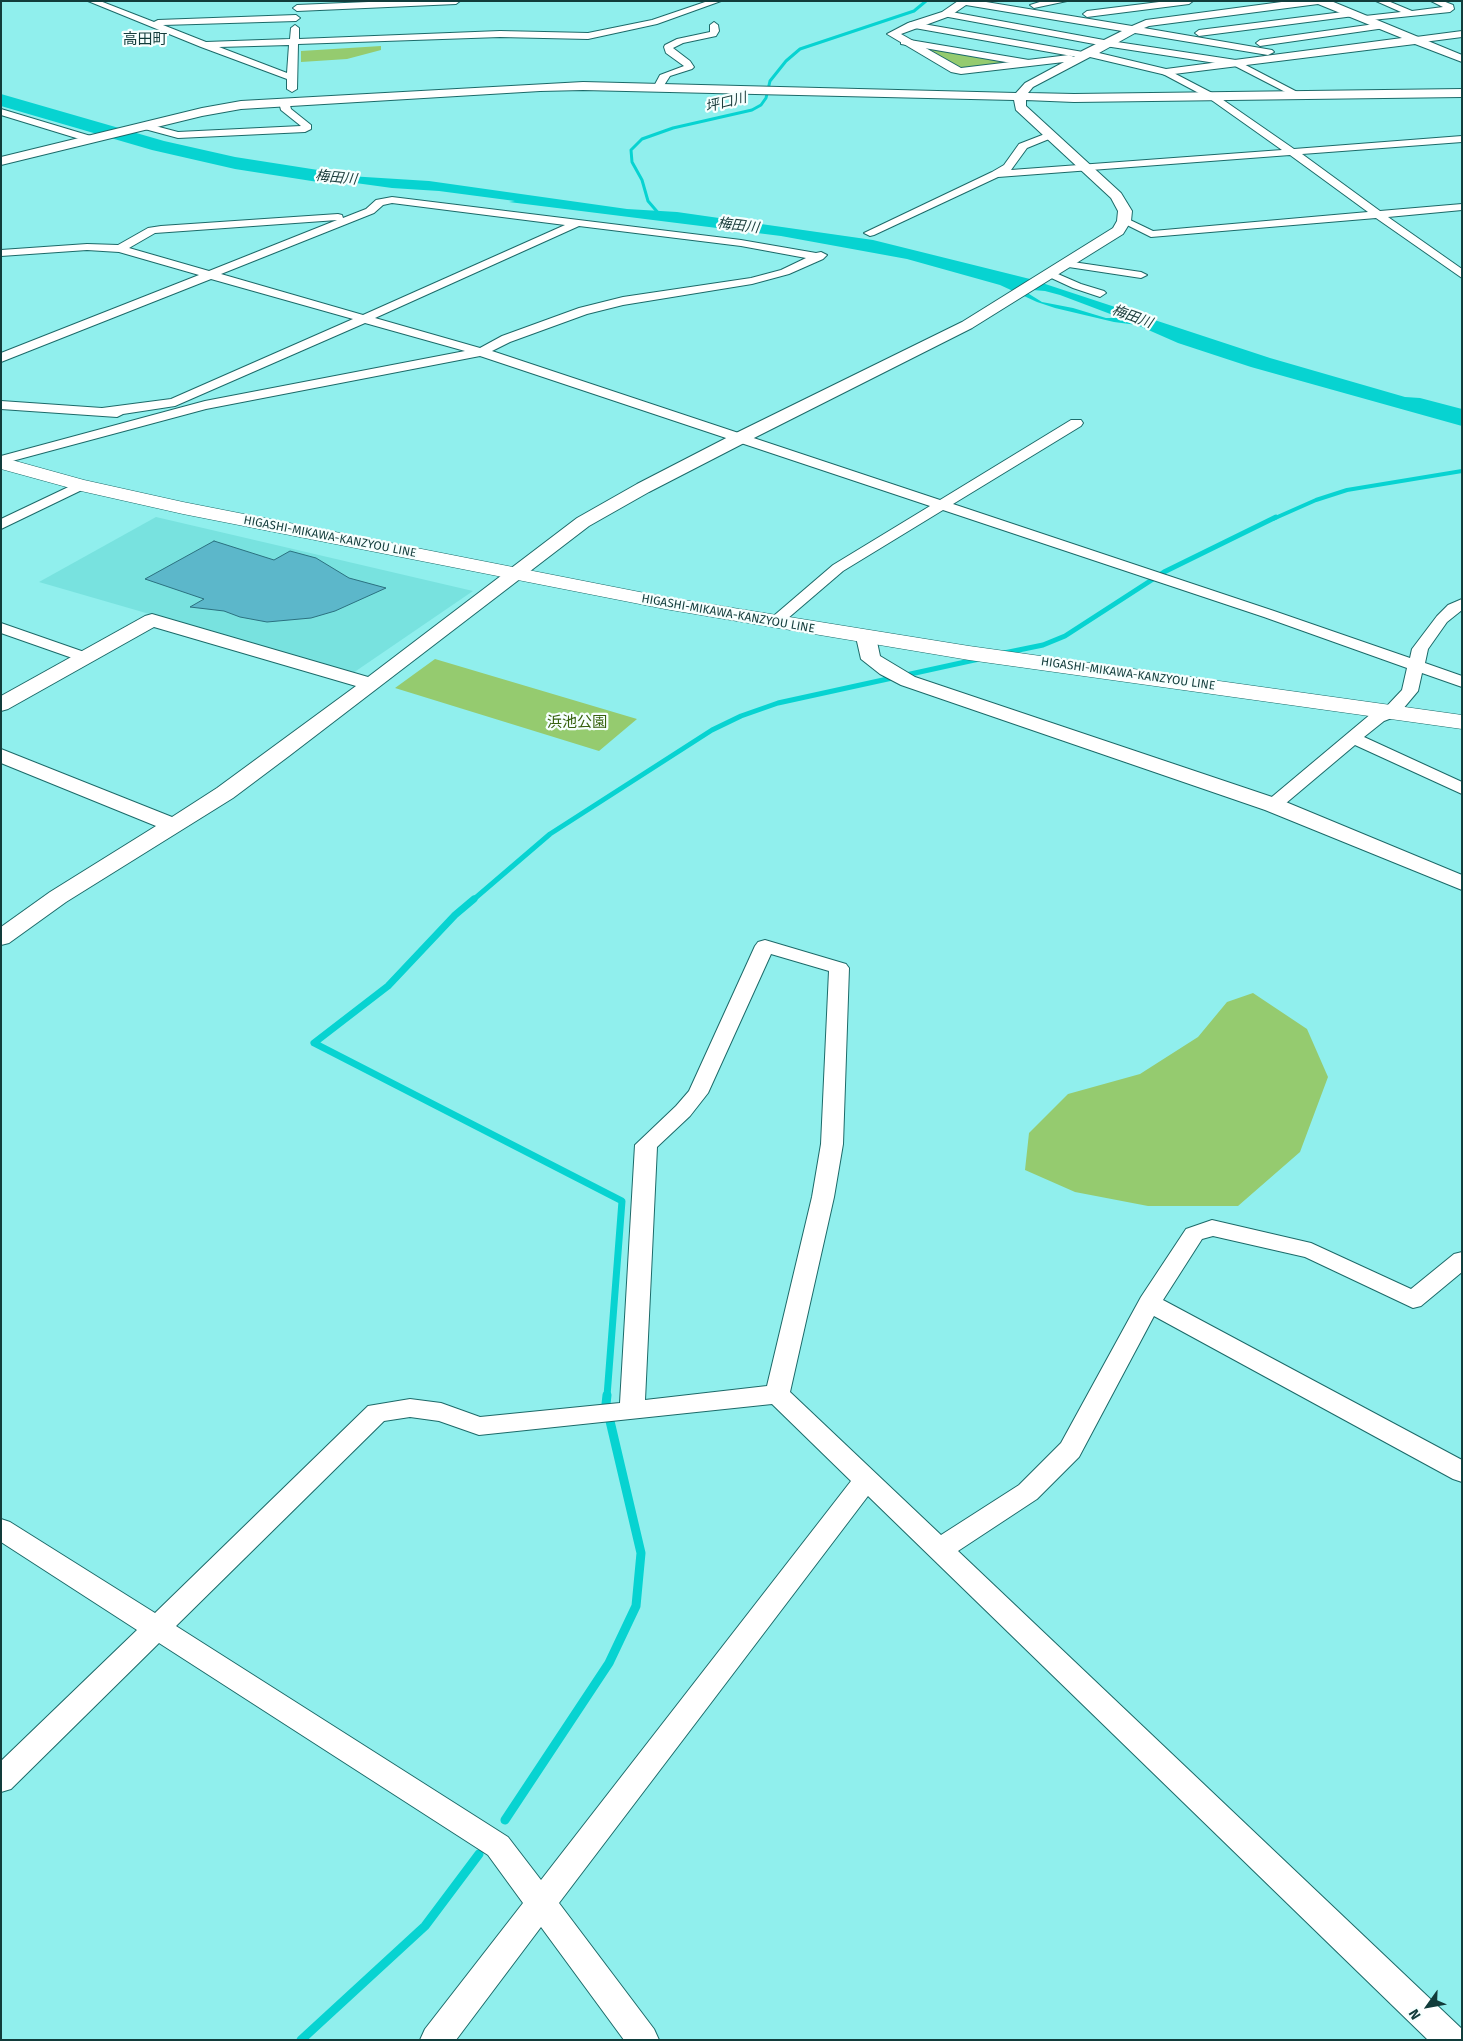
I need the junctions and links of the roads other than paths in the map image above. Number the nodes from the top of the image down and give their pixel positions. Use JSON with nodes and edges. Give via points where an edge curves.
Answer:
{"nodes":[{"id":1,"x":92,"y":1,"type":"edge"},
{"id":2,"x":456,"y":1,"type":"edge"},
{"id":3,"x":677,"y":1,"type":"edge"},
{"id":4,"x":717,"y":1,"type":"edge"},
{"id":5,"x":1005,"y":1,"type":"edge"},
{"id":6,"x":1064,"y":1,"type":"edge"},
{"id":7,"x":1187,"y":1,"type":"edge"},
{"id":8,"x":1316,"y":1,"type":"edge"},
{"id":9,"x":1321,"y":1,"type":"edge"},
{"id":10,"x":1380,"y":1,"type":"edge"},
{"id":11,"x":1435,"y":1,"type":"edge"},
{"id":12,"x":966,"y":2,"type":"edge"},
{"id":13,"x":297,"y":5,"type":"edge"},
{"id":14,"x":1034,"y":5,"type":"junction"},
{"id":15,"x":695,"y":9,"type":"junction"},
{"id":16,"x":946,"y":14,"type":"junction"},
{"id":17,"x":1087,"y":14,"type":"junction"},
{"id":18,"x":1351,"y":14,"type":"junction"},
{"id":19,"x":1412,"y":14,"type":"junction"},
{"id":20,"x":296,"y":18,"type":"junction"},
{"id":21,"x":1365,"y":19,"type":"junction"},
{"id":22,"x":148,"y":23,"type":"junction"},
{"id":23,"x":912,"y":25,"type":"junction"},
{"id":24,"x":714,"y":26,"type":"dead end"},
{"id":25,"x":1138,"y":26,"type":"junction"},
{"id":26,"x":1382,"y":26,"type":"junction"},
{"id":27,"x":1199,"y":33,"type":"junction"},
{"id":28,"x":208,"y":34,"type":"dead end"},
{"id":29,"x":1462,"y":34,"type":"edge"},
{"id":30,"x":1416,"y":40,"type":"junction"},
{"id":31,"x":294,"y":41,"type":"junction"},
{"id":32,"x":904,"y":42,"type":"junction"},
{"id":33,"x":1106,"y":42,"type":"junction"},
{"id":34,"x":200,"y":43,"type":"junction"},
{"id":35,"x":1260,"y":43,"type":"junction"},
{"id":36,"x":1317,"y":53,"type":"junction"},
{"id":37,"x":1083,"y":55,"type":"junction"},
{"id":38,"x":1292,"y":56,"type":"junction"},
{"id":39,"x":1462,"y":58,"type":"edge"},
{"id":40,"x":1030,"y":63,"type":"junction"},
{"id":41,"x":1235,"y":64,"type":"junction"},
{"id":42,"x":1166,"y":72,"type":"junction"},
{"id":43,"x":293,"y":76,"type":"junction"},
{"id":44,"x":658,"y":88,"type":"junction"},
{"id":45,"x":1462,"y":93,"type":"edge"},
{"id":46,"x":1300,"y":96,"type":"junction"},
{"id":47,"x":1020,"y":97,"type":"junction"},
{"id":48,"x":1214,"y":97,"type":"junction"},
{"id":49,"x":288,"y":102,"type":"junction"},
{"id":50,"x":1,"y":112,"type":"edge"},
{"id":51,"x":144,"y":126,"type":"junction"},
{"id":52,"x":1050,"y":135,"type":"junction"},
{"id":53,"x":91,"y":139,"type":"junction"},
{"id":54,"x":1462,"y":139,"type":"edge"},
{"id":55,"x":1292,"y":152,"type":"junction"},
{"id":56,"x":1,"y":161,"type":"edge"},
{"id":57,"x":1086,"y":168,"type":"junction"},
{"id":58,"x":996,"y":174,"type":"junction"},
{"id":59,"x":1462,"y":207,"type":"edge"},
{"id":60,"x":1377,"y":214,"type":"junction"},
{"id":61,"x":354,"y":217,"type":"junction"},
{"id":62,"x":1124,"y":221,"type":"junction"},
{"id":63,"x":576,"y":223,"type":"junction"},
{"id":64,"x":870,"y":233,"type":"dead end"},
{"id":65,"x":120,"y":249,"type":"junction"},
{"id":66,"x":2,"y":254,"type":"edge"},
{"id":67,"x":1066,"y":264,"type":"junction"},
{"id":68,"x":208,"y":274,"type":"junction"},
{"id":69,"x":1051,"y":274,"type":"junction"},
{"id":70,"x":1142,"y":275,"type":"dead end"},
{"id":71,"x":1462,"y":275,"type":"edge"},
{"id":72,"x":1100,"y":293,"type":"dead end"},
{"id":73,"x":363,"y":319,"type":"junction"},
{"id":74,"x":481,"y":352,"type":"junction"},
{"id":75,"x":1,"y":358,"type":"edge"},
{"id":76,"x":1,"y":405,"type":"edge"},
{"id":77,"x":103,"y":412,"type":"junction"},
{"id":78,"x":164,"y":417,"type":"junction"},
{"id":79,"x":1076,"y":423,"type":"dead end"},
{"id":80,"x":740,"y":438,"type":"junction"},
{"id":81,"x":1,"y":461,"type":"edge"},
{"id":82,"x":81,"y":485,"type":"junction"},
{"id":83,"x":939,"y":504,"type":"junction"},
{"id":84,"x":1,"y":525,"type":"edge"},
{"id":85,"x":516,"y":573,"type":"junction"},
{"id":86,"x":1462,"y":604,"type":"edge"},
{"id":87,"x":775,"y":622,"type":"junction"},
{"id":88,"x":1,"y":628,"type":"edge"},
{"id":89,"x":866,"y":637,"type":"junction"},
{"id":90,"x":84,"y":657,"type":"junction"},
{"id":91,"x":1415,"y":666,"type":"junction"},
{"id":92,"x":1462,"y":682,"type":"edge"},
{"id":93,"x":370,"y":684,"type":"junction"},
{"id":94,"x":1,"y":705,"type":"edge"},
{"id":95,"x":1391,"y":712,"type":"junction"},
{"id":96,"x":1462,"y":722,"type":"edge"},
{"id":97,"x":1354,"y":739,"type":"junction"},
{"id":98,"x":1,"y":755,"type":"edge"},
{"id":99,"x":1462,"y":789,"type":"edge"},
{"id":100,"x":1273,"y":805,"type":"junction"},
{"id":101,"x":172,"y":825,"type":"junction"},
{"id":102,"x":1462,"y":883,"type":"edge"},
{"id":103,"x":1,"y":938,"type":"edge"},
{"id":104,"x":1462,"y":1260,"type":"edge"},
{"id":105,"x":1149,"y":1303,"type":"junction"},
{"id":106,"x":777,"y":1394,"type":"junction"},
{"id":107,"x":632,"y":1411,"type":"junction"},
{"id":108,"x":1462,"y":1472,"type":"edge"},
{"id":109,"x":866,"y":1480,"type":"junction"},
{"id":110,"x":1,"y":1529,"type":"edge"},
{"id":111,"x":938,"y":1550,"type":"junction"},
{"id":112,"x":157,"y":1627,"type":"junction"},
{"id":113,"x":1,"y":1780,"type":"edge"},
{"id":114,"x":542,"y":1902,"type":"junction"},
{"id":115,"x":436,"y":2040,"type":"edge"},
{"id":116,"x":643,"y":2040,"type":"edge"},
{"id":117,"x":1451,"y":2040,"type":"edge"}],
"edges":[{"from":1,"to":22,"type":"street"},
{"from":2,"to":13,"type":"street"},
{"from":3,"to":15,"type":"street"},
{"from":4,"to":15,"type":"street"},
{"from":5,"to":14,"type":"street"},
{"from":6,"to":14,"type":"street"},
{"from":7,"to":17,"type":"street"},
{"from":8,"to":25,"type":"street"},
{"from":9,"to":18,"type":"street"},
{"from":10,"to":19,"type":"street"},
{"from":11,"to":19,"type":"street","via":[[1450,9]]},
{"from":12,"to":16,"type":"street"},
{"from":12,"to":25,"type":"street"},
{"from":13,"to":20,"type":"street"},
{"from":14,"to":17,"type":"street"},
{"from":15,"to":31,"type":"street","via":[[654,22],[588,36],[500,34]]},
{"from":16,"to":23,"type":"street"},
{"from":16,"to":33,"type":"street"},
{"from":17,"to":25,"type":"street"},
{"from":18,"to":21,"type":"street"},
{"from":18,"to":27,"type":"street"},
{"from":19,"to":21,"type":"street"},
{"from":20,"to":22,"type":"street"},
{"from":20,"to":31,"type":"street"},
{"from":21,"to":26,"type":"street"},
{"from":22,"to":34,"type":"street"},
{"from":23,"to":32,"type":"street","via":[[893,34]]},
{"from":23,"to":37,"type":"street"},
{"from":24,"to":44,"type":"street","via":[[713,34],[668,47],[689,67],[667,74]]},
{"from":25,"to":27,"type":"street"},
{"from":25,"to":33,"type":"street"},
{"from":25,"to":38,"type":"street"},
{"from":26,"to":30,"type":"street"},
{"from":26,"to":35,"type":"street"},
{"from":27,"to":35,"type":"street"},
{"from":28,"to":34,"type":"street","via":[[207,39]]},
{"from":29,"to":30,"type":"street"},
{"from":30,"to":36,"type":"street"},
{"from":30,"to":39,"type":"street"},
{"from":31,"to":34,"type":"street"},
{"from":31,"to":43,"type":"street"},
{"from":32,"to":40,"type":"street"},
{"from":32,"to":40,"type":"street","via":[[961,71]]},
{"from":33,"to":37,"type":"street"},
{"from":33,"to":41,"type":"street"},
{"from":34,"to":43,"type":"street","via":[[285,76]]},
{"from":35,"to":36,"type":"street"},
{"from":36,"to":38,"type":"street"},
{"from":37,"to":40,"type":"street"},
{"from":37,"to":42,"type":"street"},
{"from":37,"to":47,"type":"street","via":[[1030,85]]},
{"from":38,"to":41,"type":"street"},
{"from":41,"to":42,"type":"street"},
{"from":41,"to":46,"type":"street"},
{"from":42,"to":48,"type":"street"},
{"from":43,"to":49,"type":"street"},
{"from":44,"to":47,"type":"street"},
{"from":44,"to":49,"type":"street","via":[[540,87]]},
{"from":45,"to":46,"type":"street"},
{"from":46,"to":48,"type":"street"},
{"from":47,"to":48,"type":"street"},
{"from":47,"to":52,"type":"street","via":[[1020,107]]},
{"from":48,"to":55,"type":"street"},
{"from":49,"to":51,"type":"street","via":[[241,105]]},
{"from":49,"to":51,"type":"street","via":[[286,110],[308,127],[306,129],[178,135]]},
{"from":50,"to":53,"type":"street"},
{"from":51,"to":53,"type":"street"},
{"from":52,"to":57,"type":"street"},
{"from":52,"to":58,"type":"street","via":[[1023,146],[1008,167]]},
{"from":53,"to":56,"type":"street"},
{"from":54,"to":55,"type":"street"},
{"from":55,"to":57,"type":"street"},
{"from":55,"to":60,"type":"street"},
{"from":57,"to":58,"type":"street"},
{"from":57,"to":62,"type":"street","via":[[1122,202]]},
{"from":58,"to":64,"type":"street"},
{"from":59,"to":60,"type":"street"},
{"from":60,"to":62,"type":"street","via":[[1152,234]]},
{"from":60,"to":71,"type":"street"},
{"from":61,"to":63,"type":"street","via":[[370,211],[380,202],[392,200]]},
{"from":61,"to":65,"type":"street","via":[[152,230]]},
{"from":61,"to":68,"type":"street"},
{"from":62,"to":67,"type":"street","via":[[1110,237]]},
{"from":63,"to":73,"type":"street"},
{"from":63,"to":74,"type":"street","via":[[822,255],[785,272],[752,281],[623,301],[583,311],[506,339]]},
{"from":65,"to":66,"type":"street","via":[[87,247]]},
{"from":65,"to":68,"type":"street"},
{"from":67,"to":69,"type":"street"},
{"from":67,"to":70,"type":"street"},
{"from":68,"to":73,"type":"street"},
{"from":68,"to":75,"type":"street"},
{"from":69,"to":72,"type":"street"},
{"from":69,"to":80,"type":"street","via":[[967,325]]},
{"from":73,"to":74,"type":"street"},
{"from":73,"to":77,"type":"street","via":[[175,402]]},
{"from":74,"to":78,"type":"street","via":[[267,392]]},
{"from":74,"to":80,"type":"street"},
{"from":76,"to":77,"type":"street"},
{"from":77,"to":78,"type":"street"},
{"from":78,"to":81,"type":"street"},
{"from":79,"to":83,"type":"street"},
{"from":80,"to":83,"type":"street"},
{"from":80,"to":85,"type":"street","via":[[583,522]]},
{"from":81,"to":82,"type":"main road","name":"HIGASHI-MIKAWA-KANZYOU LINE"},
{"from":82,"to":84,"type":"street"},
{"from":82,"to":85,"type":"main road","name":"HIGASHI-MIKAWA-KANZYOU LINE"},
{"from":83,"to":87,"type":"street","via":[[838,568]]},
{"from":83,"to":91,"type":"street"},
{"from":85,"to":87,"type":"main road","name":"HIGASHI-MIKAWA-KANZYOU LINE"},
{"from":85,"to":93,"type":"street"},
{"from":86,"to":91,"type":"street","via":[[1453,608],[1420,649]]},
{"from":87,"to":89,"type":"main road","name":"HIGASHI-MIKAWA-KANZYOU LINE"},
{"from":88,"to":90,"type":"street"},
{"from":89,"to":95,"type":"main road","name":"HIGASHI-MIKAWA-KANZYOU LINE"},
{"from":89,"to":100,"type":"street","via":[[871,659],[908,681]]},
{"from":90,"to":93,"type":"street","via":[[152,620]]},
{"from":90,"to":94,"type":"street"},
{"from":91,"to":92,"type":"street"},
{"from":91,"to":95,"type":"street","via":[[1410,691]]},
{"from":93,"to":101,"type":"street","via":[[233,787]]},
{"from":95,"to":96,"type":"main road","name":"HIGASHI-MIKAWA-KANZYOU LINE"},
{"from":95,"to":97,"type":"street","via":[[1378,717]]},
{"from":97,"to":99,"type":"street"},
{"from":97,"to":100,"type":"street"},
{"from":98,"to":101,"type":"street"},
{"from":100,"to":102,"type":"street"},
{"from":101,"to":103,"type":"street","via":[[58,897]]},
{"from":104,"to":105,"type":"street","via":[[1413,1300],[1312,1251],[1212,1228],[1194,1234]]},
{"from":105,"to":108,"type":"street"},
{"from":105,"to":111,"type":"street","via":[[1070,1450],[1028,1492]]},
{"from":106,"to":107,"type":"street"},
{"from":106,"to":107,"type":"street","via":[[823,1197],[832,1144],[839,968],[765,946],[698,1093],[646,1145]]},
{"from":106,"to":109,"type":"street"},
{"from":107,"to":112,"type":"street","via":[[479,1426],[441,1412],[410,1408],[377,1413]]},
{"from":109,"to":111,"type":"street"},
{"from":109,"to":114,"type":"street"},
{"from":110,"to":112,"type":"street"},
{"from":111,"to":117,"type":"street"},
{"from":112,"to":113,"type":"street"},
{"from":112,"to":114,"type":"street","via":[[498,1846]]},
{"from":114,"to":115,"type":"street"},
{"from":114,"to":116,"type":"street"}]}
